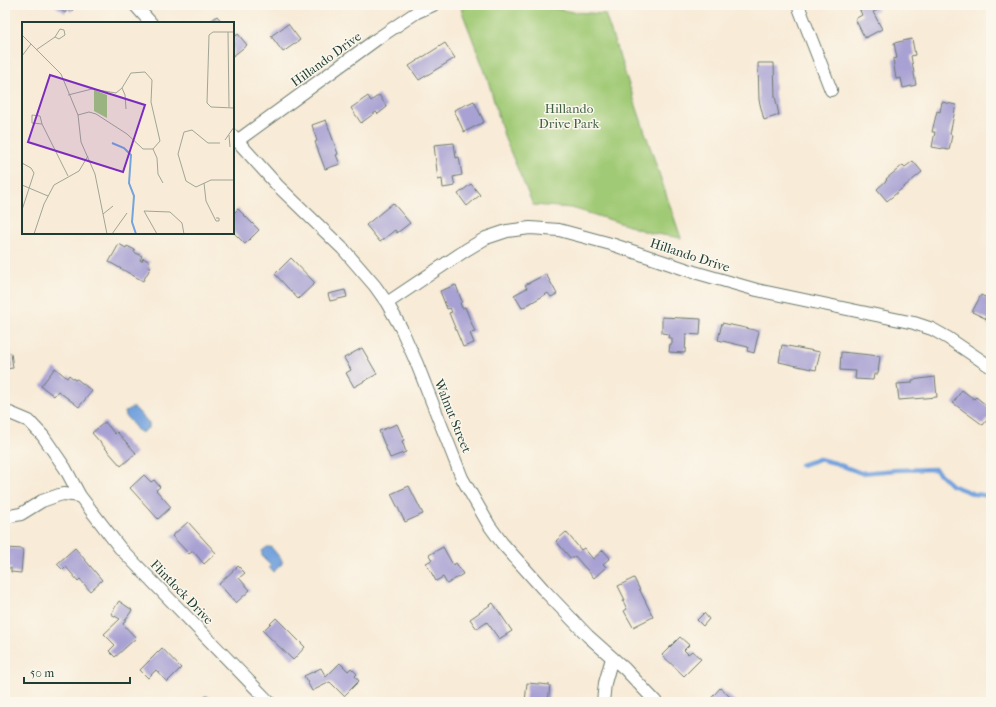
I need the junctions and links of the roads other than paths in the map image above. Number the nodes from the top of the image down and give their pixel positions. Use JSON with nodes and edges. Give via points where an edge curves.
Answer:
{"nodes":[{"id":1,"x":136,"y":5,"type":"edge"},
{"id":2,"x":434,"y":5,"type":"edge"},
{"id":3,"x":798,"y":5,"type":"edge"},
{"id":4,"x":150,"y":22,"type":"edge"},
{"id":5,"x":831,"y":90,"type":"dead end"},
{"id":6,"x":235,"y":138,"type":"edge"},
{"id":7,"x":387,"y":303,"type":"junction"},
{"id":8,"x":991,"y":368,"type":"edge"},
{"id":9,"x":5,"y":414,"type":"edge"},
{"id":10,"x":80,"y":496,"type":"junction"},
{"id":11,"x":5,"y":518,"type":"edge"},
{"id":12,"x":612,"y":658,"type":"junction"},
{"id":13,"x":269,"y":702,"type":"edge"},
{"id":14,"x":603,"y":702,"type":"edge"},
{"id":15,"x":656,"y":702,"type":"edge"}],
"edges":[{"from":1,"to":4,"type":"street"},
{"from":2,"to":6,"type":"street","name":"Hillando Drive","via":[[417,12]]},
{"from":3,"to":5,"type":"street"},
{"from":6,"to":7,"type":"street","name":"Walnut Street","via":[[277,185],[344,250]]},
{"from":7,"to":8,"type":"street","name":"Hillando Drive","via":[[486,238],[507,231],[530,228],[559,230],[757,290],[914,323],[948,338]]},
{"from":7,"to":12,"type":"street","name":"Walnut Street","via":[[417,364],[462,478],[489,525],[543,589]]},
{"from":9,"to":10,"type":"street","name":"Flintlock Drive","via":[[10,413],[29,422],[43,436]]},
{"from":10,"to":11,"type":"street","via":[[59,495],[42,501],[21,514]]},
{"from":10,"to":13,"type":"street","name":"Flintlock Drive","via":[[120,548]]},
{"from":12,"to":14,"type":"street"},
{"from":12,"to":15,"type":"street","name":"Walnut Street"}]}
